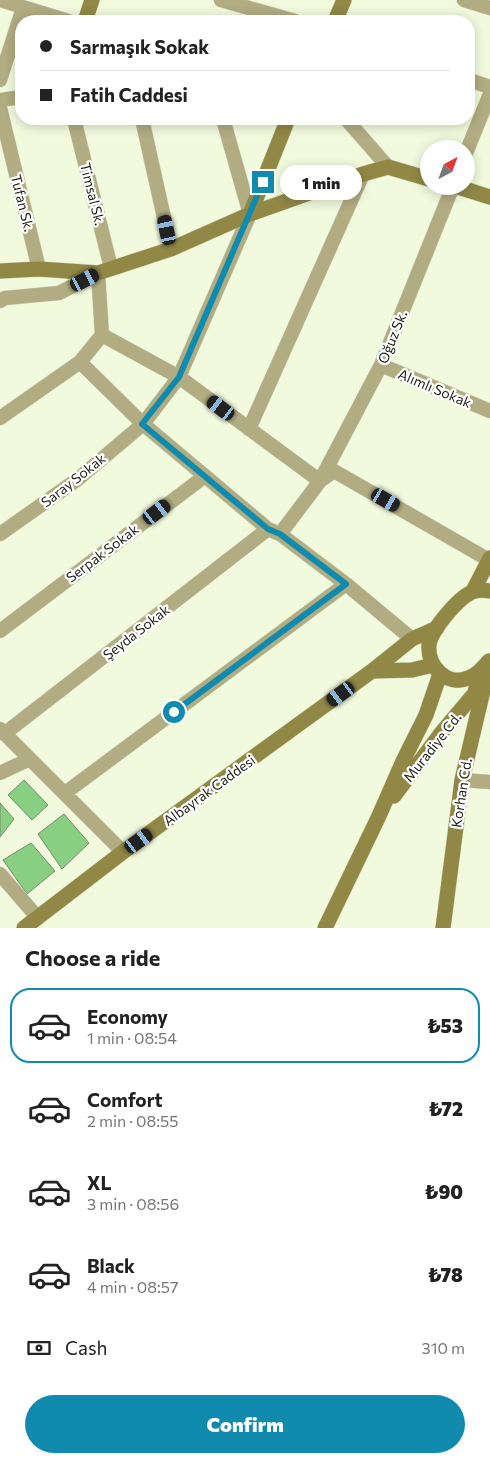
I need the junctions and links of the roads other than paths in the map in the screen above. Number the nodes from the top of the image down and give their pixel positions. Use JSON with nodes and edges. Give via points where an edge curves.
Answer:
{"nodes":[{"id":1,"x":0,"y":0,"type":"edge"},
{"id":2,"x":92,"y":0,"type":"edge"},
{"id":3,"x":221,"y":0,"type":"edge"},
{"id":4,"x":344,"y":0,"type":"edge"},
{"id":5,"x":464,"y":0,"type":"edge"},
{"id":6,"x":23,"y":8,"type":"junction"},
{"id":7,"x":490,"y":8,"type":"edge"},
{"id":8,"x":21,"y":15,"type":"edge"},
{"id":9,"x":47,"y":15,"type":"edge"},
{"id":10,"x":87,"y":15,"type":"edge"},
{"id":11,"x":273,"y":15,"type":"edge"},
{"id":12,"x":338,"y":15,"type":"edge"},
{"id":13,"x":15,"y":33,"type":"edge"},
{"id":14,"x":0,"y":80,"type":"edge"},
{"id":15,"x":475,"y":82,"type":"edge"},
{"id":16,"x":490,"y":87,"type":"edge"},
{"id":17,"x":490,"y":94,"type":"edge"},
{"id":18,"x":15,"y":98,"type":"edge"},
{"id":19,"x":0,"y":100,"type":"edge"},
{"id":20,"x":0,"y":108,"type":"edge"},
{"id":21,"x":75,"y":125,"type":"edge"},
{"id":22,"x":143,"y":125,"type":"edge"},
{"id":23,"x":225,"y":125,"type":"edge"},
{"id":24,"x":286,"y":125,"type":"edge"},
{"id":25,"x":351,"y":125,"type":"edge"},
{"id":26,"x":472,"y":140,"type":"edge"},
{"id":27,"x":388,"y":167,"type":"junction"},
{"id":28,"x":363,"y":174,"type":"junction"},
{"id":29,"x":420,"y":176,"type":"edge"},
{"id":30,"x":475,"y":192,"type":"edge"},
{"id":31,"x":450,"y":195,"type":"edge"},
{"id":32,"x":490,"y":197,"type":"edge"},
{"id":33,"x":250,"y":214,"type":"junction"},
{"id":34,"x":171,"y":249,"type":"junction"},
{"id":35,"x":39,"y":269,"type":"junction"},
{"id":36,"x":0,"y":271,"type":"edge"},
{"id":37,"x":105,"y":271,"type":"junction"},
{"id":38,"x":0,"y":302,"type":"edge"},
{"id":39,"x":102,"y":335,"type":"junction"},
{"id":40,"x":80,"y":362,"type":"junction"},
{"id":41,"x":381,"y":366,"type":"junction"},
{"id":42,"x":179,"y":377,"type":"junction"},
{"id":43,"x":490,"y":411,"type":"edge"},
{"id":44,"x":0,"y":418,"type":"edge"},
{"id":45,"x":142,"y":424,"type":"junction"},
{"id":46,"x":249,"y":429,"type":"junction"},
{"id":47,"x":204,"y":476,"type":"junction"},
{"id":48,"x":320,"y":482,"type":"junction"},
{"id":49,"x":274,"y":532,"type":"junction"},
{"id":50,"x":0,"y":534,"type":"edge"},
{"id":51,"x":490,"y":559,"type":"edge"},
{"id":52,"x":346,"y":584,"type":"junction"},
{"id":53,"x":474,"y":591,"type":"junction"},
{"id":54,"x":490,"y":591,"type":"edge"},
{"id":55,"x":437,"y":628,"type":"junction"},
{"id":56,"x":0,"y":631,"type":"edge"},
{"id":57,"x":412,"y":639,"type":"junction"},
{"id":58,"x":490,"y":661,"type":"edge"},
{"id":59,"x":436,"y":670,"type":"junction"},
{"id":60,"x":372,"y":671,"type":"junction"},
{"id":61,"x":478,"y":673,"type":"junction"},
{"id":62,"x":2,"y":732,"type":"edge"},
{"id":63,"x":30,"y":759,"type":"junction"},
{"id":64,"x":0,"y":773,"type":"edge"},
{"id":65,"x":462,"y":780,"type":"junction"},
{"id":66,"x":490,"y":782,"type":"edge"},
{"id":67,"x":65,"y":793,"type":"junction"},
{"id":68,"x":378,"y":818,"type":"junction"},
{"id":69,"x":124,"y":852,"type":"junction"},
{"id":70,"x":0,"y":874,"type":"edge"},
{"id":71,"x":38,"y":918,"type":"junction"},
{"id":72,"x":24,"y":928,"type":"edge"},
{"id":73,"x":325,"y":928,"type":"edge"},
{"id":74,"x":443,"y":928,"type":"edge"}],
"edges":[{"from":1,"to":6,"type":"street"},
{"from":2,"to":10,"type":"street"},
{"from":3,"to":11,"type":"street"},
{"from":4,"to":12,"type":"street"},
{"from":5,"to":7,"type":"street"},
{"from":6,"to":8,"type":"street"},
{"from":6,"to":9,"type":"street"},
{"from":13,"to":14,"type":"street"},
{"from":15,"to":16,"type":"street"},
{"from":17,"to":26,"type":"street"},
{"from":18,"to":19,"type":"street"},
{"from":20,"to":35,"type":"street","name":"Tufan Sk."},
{"from":21,"to":37,"type":"street","name":"Timsal Sk."},
{"from":22,"to":34,"type":"street"},
{"from":23,"to":33,"type":"street"},
{"from":24,"to":33,"type":"street"},
{"from":25,"to":27,"type":"street"},
{"from":27,"to":28,"type":"street"},
{"from":27,"to":29,"type":"street"},
{"from":28,"to":33,"type":"street"},
{"from":28,"to":46,"type":"street"},
{"from":30,"to":32,"type":"street"},
{"from":31,"to":41,"type":"street","name":"Oğuz Sk."},
{"from":33,"to":34,"type":"street"},
{"from":33,"to":42,"type":"street","name":"Saray Sokak"},
{"from":34,"to":37,"type":"street"},
{"from":35,"to":36,"type":"street"},
{"from":35,"to":37,"type":"street"},
{"from":37,"to":38,"type":"street","via":[[59,293],[6,298]]},
{"from":37,"to":39,"type":"street","name":"Timsal Sk."},
{"from":39,"to":40,"type":"street"},
{"from":39,"to":42,"type":"street"},
{"from":40,"to":44,"type":"street"},
{"from":40,"to":45,"type":"street"},
{"from":41,"to":43,"type":"street","name":"Alımlı Sokak"},
{"from":41,"to":48,"type":"street","name":"Oğuz Sk."},
{"from":42,"to":45,"type":"street","name":"Saray Sokak"},
{"from":42,"to":46,"type":"street"},
{"from":45,"to":47,"type":"street"},
{"from":45,"to":50,"type":"street","name":"Saray Sokak","via":[[78,479]]},
{"from":46,"to":48,"type":"street"},
{"from":47,"to":49,"type":"street"},
{"from":47,"to":56,"type":"street","name":"Serpak Sokak"},
{"from":48,"to":49,"type":"street","name":"Oğuz Sk."},
{"from":48,"to":51,"type":"street","via":[[334,471]]},
{"from":49,"to":52,"type":"street"},
{"from":49,"to":62,"type":"street","name":"Şeyda Sokak"},
{"from":51,"to":53,"type":"street"},
{"from":52,"to":57,"type":"street"},
{"from":52,"to":67,"type":"street"},
{"from":53,"to":54,"type":"street"},
{"from":53,"to":55,"type":"street","via":[[462,598]]},
{"from":55,"to":57,"type":"street","name":"Albayrak Caddesi"},
{"from":55,"to":59,"type":"street","via":[[429,643],[430,657]]},
{"from":57,"to":60,"type":"street","name":"Albayrak Caddesi"},
{"from":58,"to":61,"type":"street"},
{"from":58,"to":65,"type":"street","name":"Korhan Cd."},
{"from":59,"to":60,"type":"street"},
{"from":59,"to":61,"type":"street","via":[[448,678],[462,680]]},
{"from":59,"to":68,"type":"street","name":"Muradiye Cd.","via":[[426,714]]},
{"from":60,"to":69,"type":"street","name":"Albayrak Caddesi"},
{"from":61,"to":68,"type":"street","name":"Muradiye Cd.","via":[[475,694],[442,732]]},
{"from":62,"to":63,"type":"street"},
{"from":63,"to":64,"type":"street"},
{"from":63,"to":67,"type":"street"},
{"from":65,"to":66,"type":"street"},
{"from":65,"to":74,"type":"street","name":"Korhan Cd."},
{"from":67,"to":69,"type":"street"},
{"from":68,"to":73,"type":"street","name":"Muradiye Cd."},
{"from":69,"to":71,"type":"street","name":"Albayrak Caddesi"},
{"from":70,"to":71,"type":"street"},
{"from":71,"to":72,"type":"street","name":"Albayrak Caddesi"}]}
